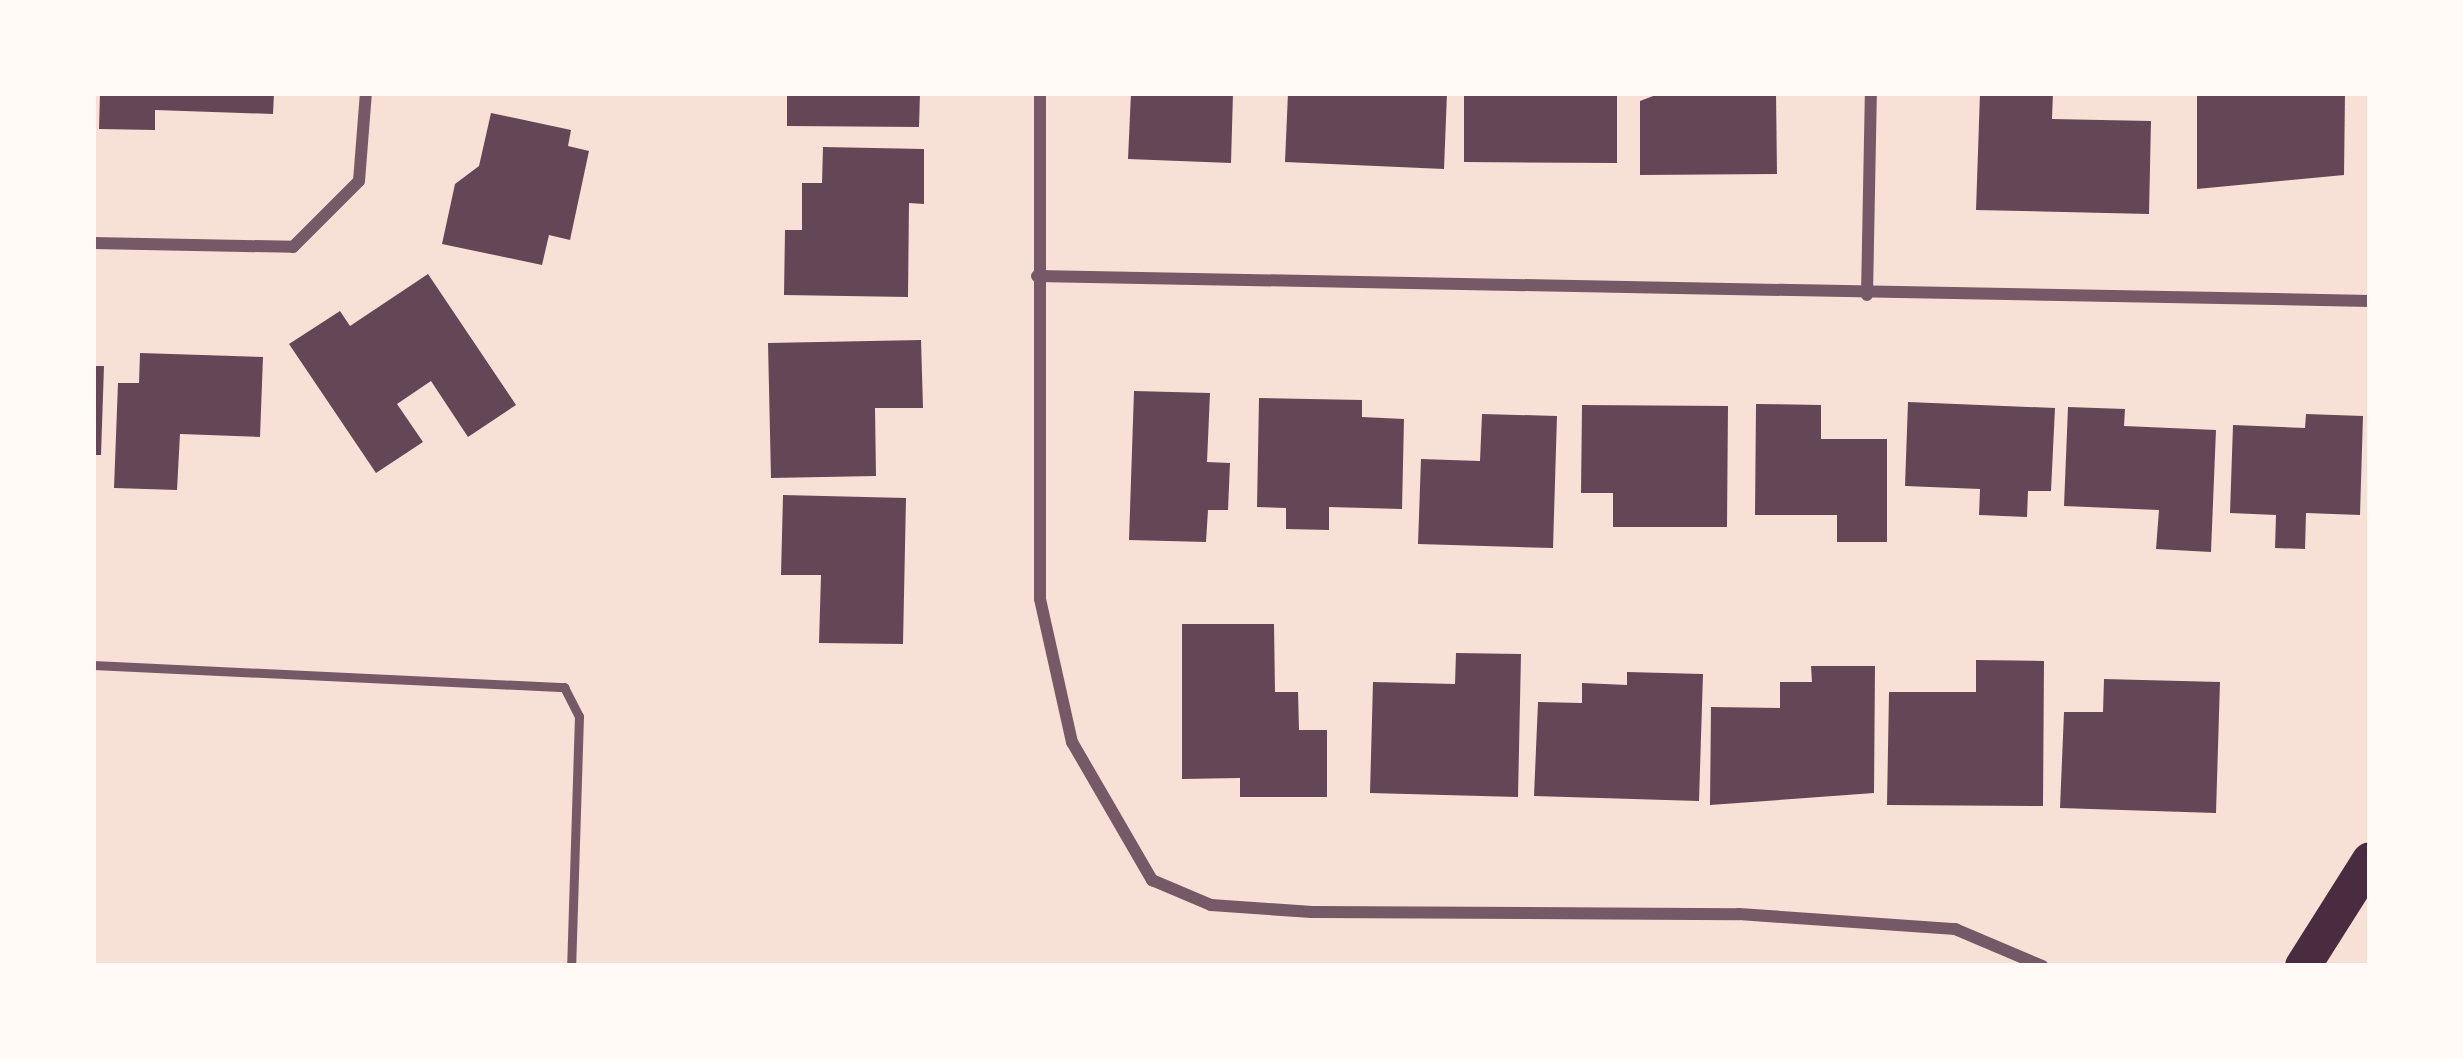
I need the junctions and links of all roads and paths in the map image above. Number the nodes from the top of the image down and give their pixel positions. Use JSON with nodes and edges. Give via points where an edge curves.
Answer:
{"nodes":[{"id":1,"x":366,"y":93,"type":"edge"},
{"id":2,"x":1040,"y":93,"type":"edge"},
{"id":3,"x":1871,"y":93,"type":"edge"},
{"id":4,"x":93,"y":243,"type":"edge"},
{"id":5,"x":1037,"y":276,"type":"junction"},
{"id":6,"x":1868,"y":295,"type":"junction"},
{"id":7,"x":2370,"y":301,"type":"edge"},
{"id":8,"x":93,"y":665,"type":"edge"},
{"id":9,"x":2370,"y":860,"type":"edge"},
{"id":10,"x":571,"y":966,"type":"edge"},
{"id":11,"x":2042,"y":966,"type":"edge"},
{"id":12,"x":2303,"y":966,"type":"edge"}],
"edges":[{"from":1,"to":4,"type":"street","via":[[359,181],[341,210],[293,247]]},
{"from":2,"to":5,"type":"street"},
{"from":3,"to":6,"type":"street"},
{"from":5,"to":6,"type":"street"},
{"from":5,"to":11,"type":"street","via":[[1040,599],[1072,742],[1108,820],[1152,880],[1211,905],[1955,929]]},
{"from":6,"to":7,"type":"street"},
{"from":8,"to":10,"type":"lane","via":[[564,687],[579,716]]},
{"from":9,"to":12,"type":"highway"}]}
